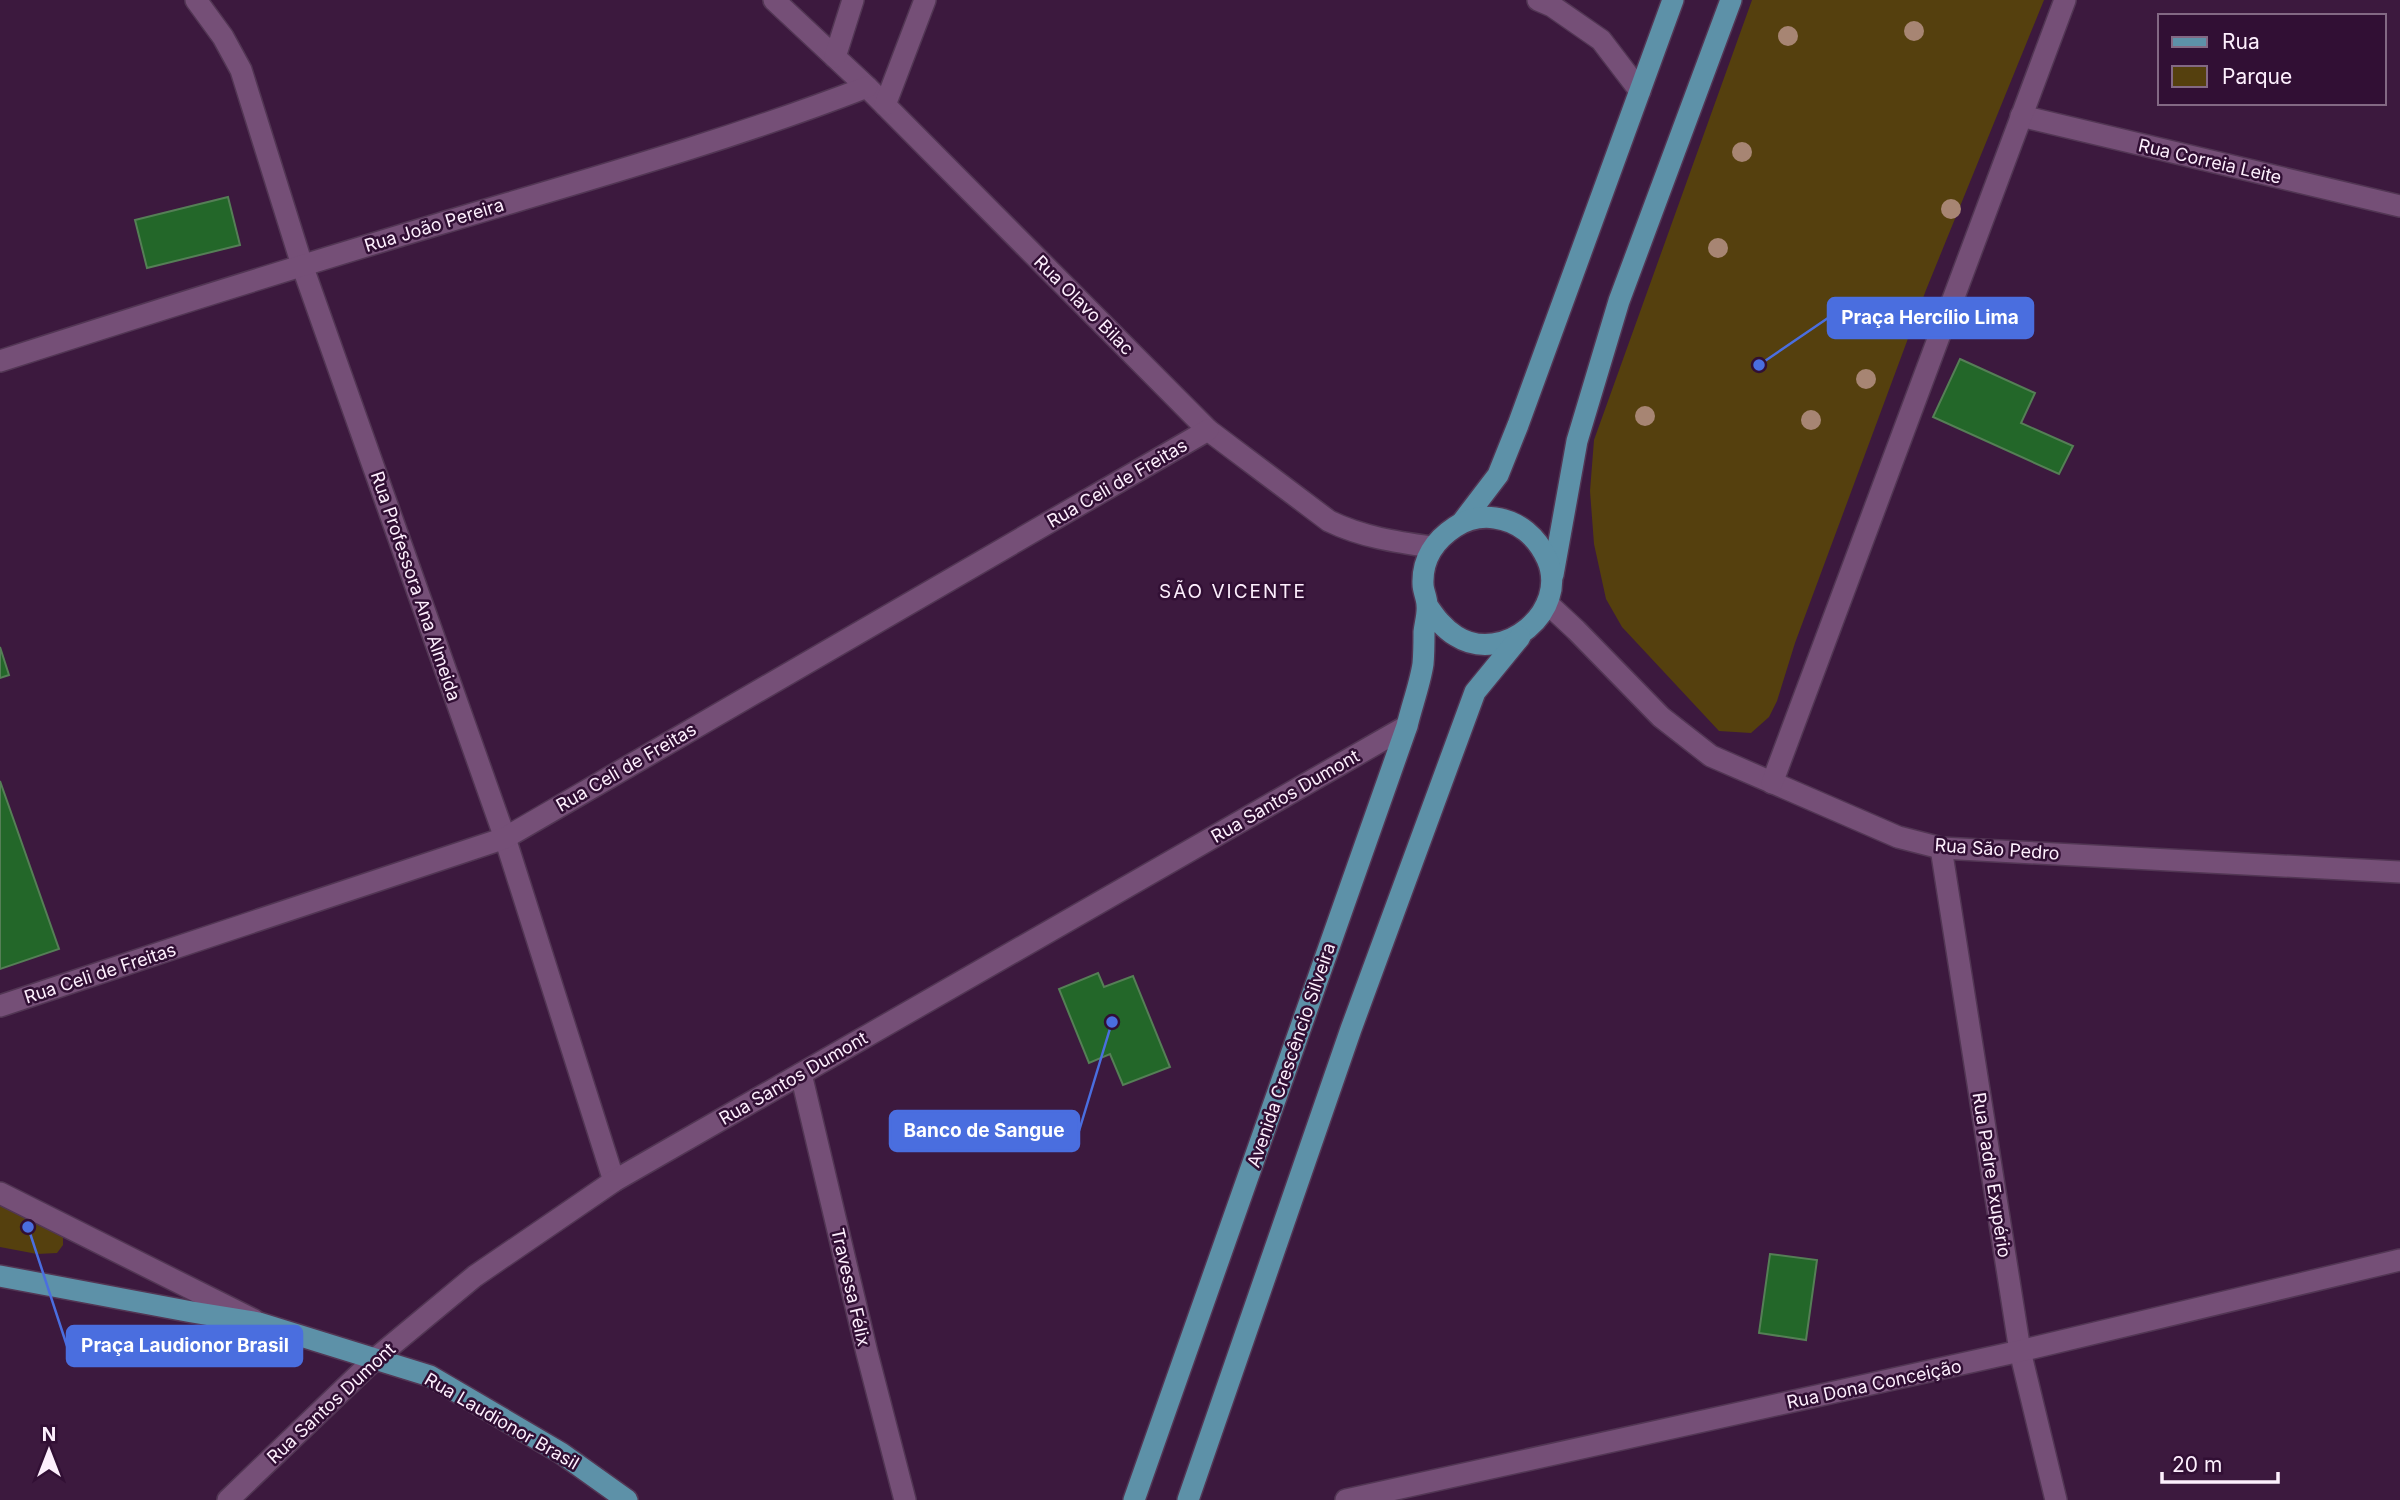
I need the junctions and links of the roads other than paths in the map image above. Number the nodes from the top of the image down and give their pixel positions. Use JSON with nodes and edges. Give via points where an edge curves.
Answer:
{"nodes":[{"id":1,"x":196,"y":0,"type":"edge"},
{"id":2,"x":774,"y":0,"type":"edge"},
{"id":3,"x":853,"y":0,"type":"edge"},
{"id":4,"x":925,"y":0,"type":"edge"},
{"id":5,"x":1538,"y":0,"type":"edge"},
{"id":6,"x":1673,"y":0,"type":"edge"},
{"id":7,"x":1731,"y":0,"type":"edge"},
{"id":8,"x":2065,"y":0,"type":"edge"},
{"id":9,"x":835,"y":57,"type":"junction"},
{"id":10,"x":867,"y":87,"type":"junction"},
{"id":11,"x":1640,"y":91,"type":"junction"},
{"id":12,"x":885,"y":105,"type":"junction"},
{"id":13,"x":2021,"y":116,"type":"junction"},
{"id":14,"x":2400,"y":206,"type":"edge"},
{"id":15,"x":302,"y":265,"type":"junction"},
{"id":16,"x":0,"y":360,"type":"edge"},
{"id":17,"x":1209,"y":430,"type":"junction"},
{"id":18,"x":1463,"y":521,"type":"junction"},
{"id":19,"x":1432,"y":547,"type":"junction"},
{"id":20,"x":1549,"y":593,"type":"junction"},
{"id":21,"x":1427,"y":605,"type":"junction"},
{"id":22,"x":1522,"y":634,"type":"junction"},
{"id":23,"x":1407,"y":726,"type":"junction"},
{"id":24,"x":1772,"y":783,"type":"junction"},
{"id":25,"x":505,"y":838,"type":"junction"},
{"id":26,"x":1941,"y":848,"type":"junction"},
{"id":27,"x":2400,"y":872,"type":"edge"},
{"id":28,"x":0,"y":1006,"type":"edge"},
{"id":29,"x":801,"y":1074,"type":"junction"},
{"id":30,"x":614,"y":1181,"type":"junction"},
{"id":31,"x":0,"y":1193,"type":"edge"},
{"id":32,"x":2400,"y":1260,"type":"edge"},
{"id":33,"x":0,"y":1276,"type":"edge"},
{"id":34,"x":259,"y":1323,"type":"junction"},
{"id":35,"x":2020,"y":1351,"type":"junction"},
{"id":36,"x":375,"y":1359,"type":"junction"},
{"id":37,"x":228,"y":1500,"type":"edge"},
{"id":38,"x":627,"y":1500,"type":"edge"},
{"id":39,"x":905,"y":1500,"type":"edge"},
{"id":40,"x":1134,"y":1500,"type":"edge"},
{"id":41,"x":1188,"y":1500,"type":"edge"},
{"id":42,"x":1346,"y":1500,"type":"edge"},
{"id":43,"x":2056,"y":1500,"type":"edge"}],
"edges":[{"from":1,"to":15,"type":"street","name":"Rua Professora Ana Almeida","via":[[241,70]]},
{"from":2,"to":9,"type":"street","name":"Rua Olavo Bilac"},
{"from":3,"to":9,"type":"street"},
{"from":4,"to":12,"type":"street"},
{"from":5,"to":11,"type":"street","via":[[1601,40]]},
{"from":6,"to":11,"type":"main road"},
{"from":7,"to":20,"type":"main road","via":[[1619,301],[1577,441]]},
{"from":8,"to":13,"type":"street"},
{"from":9,"to":10,"type":"street","name":"Rua Olavo Bilac"},
{"from":10,"to":12,"type":"street","name":"Rua Olavo Bilac"},
{"from":10,"to":15,"type":"street","name":"Rua João Pereira","via":[[683,151]]},
{"from":11,"to":18,"type":"main road","via":[[1513,438],[1497,475]]},
{"from":12,"to":17,"type":"street","name":"Rua Olavo Bilac"},
{"from":13,"to":14,"type":"street","name":"Rua Correia Leite"},
{"from":13,"to":24,"type":"street"},
{"from":15,"to":16,"type":"street","name":"Rua João Pereira"},
{"from":15,"to":25,"type":"street","name":"Rua Professora Ana Almeida"},
{"from":17,"to":19,"type":"street","name":"Rua Olavo Bilac","via":[[1329,520],[1372,537]]},
{"from":17,"to":25,"type":"street","name":"Rua Celi de Freitas"},
{"from":18,"to":19,"type":"main road"},
{"from":18,"to":20,"type":"main road","via":[[1505,519],[1524,529],[1549,563]]},
{"from":19,"to":21,"type":"main road","via":[[1423,585]]},
{"from":20,"to":22,"type":"main road","via":[[1537,620]]},
{"from":20,"to":24,"type":"street","name":"Rua São Pedro","via":[[1576,630],[1661,717],[1711,756]]},
{"from":21,"to":22,"type":"main road","via":[[1457,638],[1501,643]]},
{"from":21,"to":23,"type":"main road","name":"Avenida Crescêncio Silveira","via":[[1423,663]]},
{"from":22,"to":41,"type":"main road","via":[[1475,692],[1351,1029]]},
{"from":23,"to":29,"type":"street","name":"Rua Santos Dumont"},
{"from":23,"to":40,"type":"main road","name":"Avenida Crescêncio Silveira"},
{"from":24,"to":26,"type":"street","name":"Rua São Pedro","via":[[1898,837]]},
{"from":25,"to":28,"type":"street","name":"Rua Celi de Freitas"},
{"from":25,"to":30,"type":"street","name":"Rua Professora Ana Almeida"},
{"from":26,"to":27,"type":"street","name":"Rua São Pedro"},
{"from":26,"to":35,"type":"street","name":"Rua Padre Exupério"},
{"from":29,"to":30,"type":"street","name":"Rua Santos Dumont"},
{"from":29,"to":39,"type":"street","name":"Travessa Félix"},
{"from":30,"to":36,"type":"street","name":"Rua Santos Dumont","via":[[475,1276]]},
{"from":31,"to":34,"type":"street"},
{"from":32,"to":35,"type":"street","name":"Rua Dona Conceição"},
{"from":33,"to":34,"type":"main road","name":"Rua Laudionor Brasil"},
{"from":34,"to":36,"type":"main road","name":"Rua Laudionor Brasil"},
{"from":35,"to":42,"type":"street","name":"Rua Dona Conceição"},
{"from":35,"to":43,"type":"street","name":"Rua Padre Exupério"},
{"from":36,"to":37,"type":"street","name":"Rua Santos Dumont"},
{"from":36,"to":38,"type":"main road","name":"Rua Laudionor Brasil","via":[[430,1376],[561,1453]]}]}
